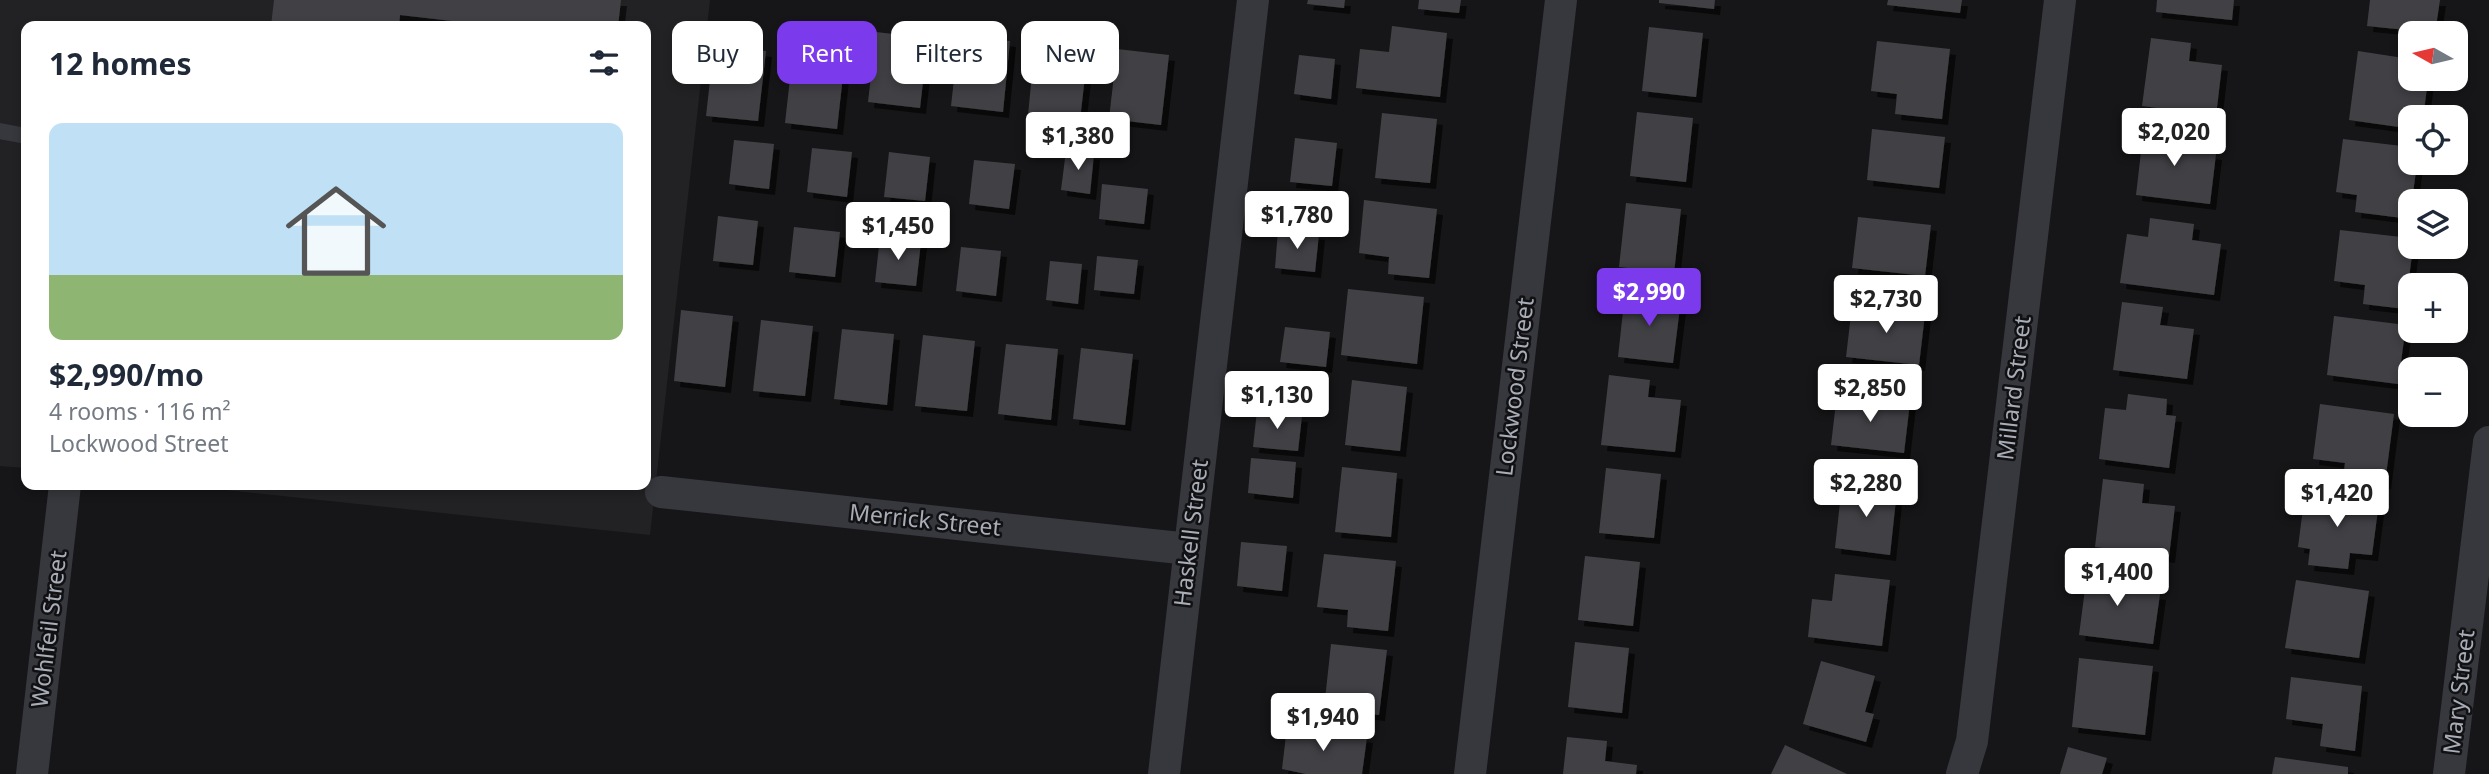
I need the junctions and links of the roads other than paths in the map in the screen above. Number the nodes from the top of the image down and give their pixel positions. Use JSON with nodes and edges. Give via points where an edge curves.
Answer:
{"nodes":[{"id":1,"x":1253,"y":0,"type":"edge"},
{"id":2,"x":1561,"y":0,"type":"edge"},
{"id":3,"x":2060,"y":0,"type":"edge"},
{"id":4,"x":0,"y":131,"type":"edge"},
{"id":5,"x":21,"y":135,"type":"edge"},
{"id":6,"x":2489,"y":442,"type":"edge"},
{"id":7,"x":64,"y":490,"type":"edge"},
{"id":8,"x":661,"y":492,"type":"dead end"},
{"id":9,"x":1189,"y":550,"type":"junction"},
{"id":10,"x":32,"y":774,"type":"edge"},
{"id":11,"x":1164,"y":774,"type":"edge"},
{"id":12,"x":1470,"y":774,"type":"edge"},
{"id":13,"x":1962,"y":774,"type":"edge"},
{"id":14,"x":2449,"y":774,"type":"edge"}],
"edges":[{"from":1,"to":9,"type":"street","name":"Haskell Street"},
{"from":2,"to":12,"type":"street","name":"Lockwood Street"},
{"from":3,"to":13,"type":"street","name":"Millard Street","via":[[1972,741]]},
{"from":4,"to":5,"type":"lane"},
{"from":6,"to":14,"type":"street","name":"Mary Street"},
{"from":7,"to":10,"type":"street","name":"Wohlfeil Street"},
{"from":8,"to":9,"type":"street","name":"Merrick Street"},
{"from":9,"to":11,"type":"street","name":"Haskell Street"}]}
